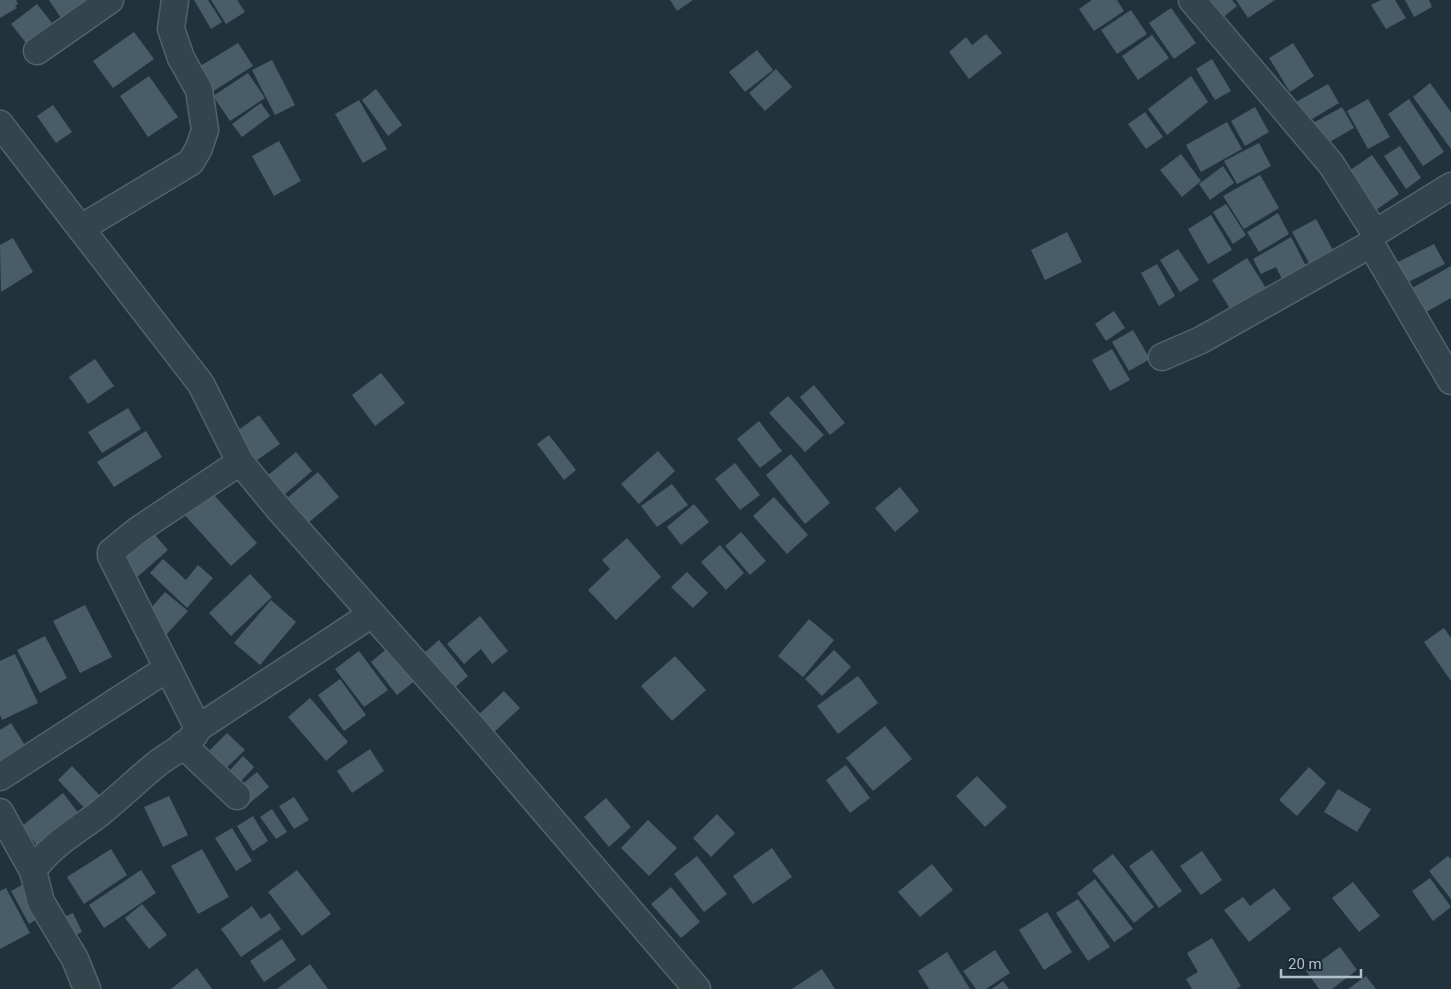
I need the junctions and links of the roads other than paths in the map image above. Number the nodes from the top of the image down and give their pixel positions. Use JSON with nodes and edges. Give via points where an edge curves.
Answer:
{"nodes":[{"id":1,"x":110,"y":0,"type":"edge"},
{"id":2,"x":176,"y":0,"type":"edge"},
{"id":3,"x":1192,"y":0,"type":"edge"},
{"id":4,"x":37,"y":51,"type":"dead end"},
{"id":5,"x":0,"y":124,"type":"edge"},
{"id":6,"x":1451,"y":186,"type":"edge"},
{"id":7,"x":81,"y":228,"type":"junction"},
{"id":8,"x":1373,"y":238,"type":"junction"},
{"id":9,"x":1162,"y":357,"type":"dead end"},
{"id":10,"x":1451,"y":381,"type":"edge"},
{"id":11,"x":240,"y":462,"type":"junction"},
{"id":12,"x":372,"y":614,"type":"junction"},
{"id":13,"x":168,"y":668,"type":"junction"},
{"id":14,"x":191,"y":737,"type":"junction"},
{"id":15,"x":0,"y":777,"type":"edge"},
{"id":16,"x":237,"y":796,"type":"dead end"},
{"id":17,"x":0,"y":812,"type":"edge"},
{"id":18,"x":33,"y":871,"type":"junction"},
{"id":19,"x":87,"y":989,"type":"edge"},
{"id":20,"x":697,"y":989,"type":"edge"}],
"edges":[{"from":1,"to":4,"type":"street"},
{"from":2,"to":7,"type":"street","via":[[171,29],[181,58],[199,90],[205,130],[199,148],[191,162]]},
{"from":3,"to":8,"type":"street","via":[[1331,164]]},
{"from":5,"to":7,"type":"street"},
{"from":6,"to":8,"type":"street"},
{"from":7,"to":11,"type":"street","via":[[201,384]]},
{"from":8,"to":9,"type":"street","via":[[1210,336]]},
{"from":8,"to":10,"type":"street"},
{"from":11,"to":12,"type":"street"},
{"from":11,"to":13,"type":"street","via":[[138,530],[111,552]]},
{"from":12,"to":14,"type":"street"},
{"from":12,"to":20,"type":"street"},
{"from":13,"to":14,"type":"street"},
{"from":13,"to":15,"type":"street"},
{"from":14,"to":16,"type":"street"},
{"from":14,"to":18,"type":"street","via":[[41,859]]},
{"from":17,"to":18,"type":"street"},
{"from":18,"to":19,"type":"street","via":[[41,902],[75,959]]}]}
